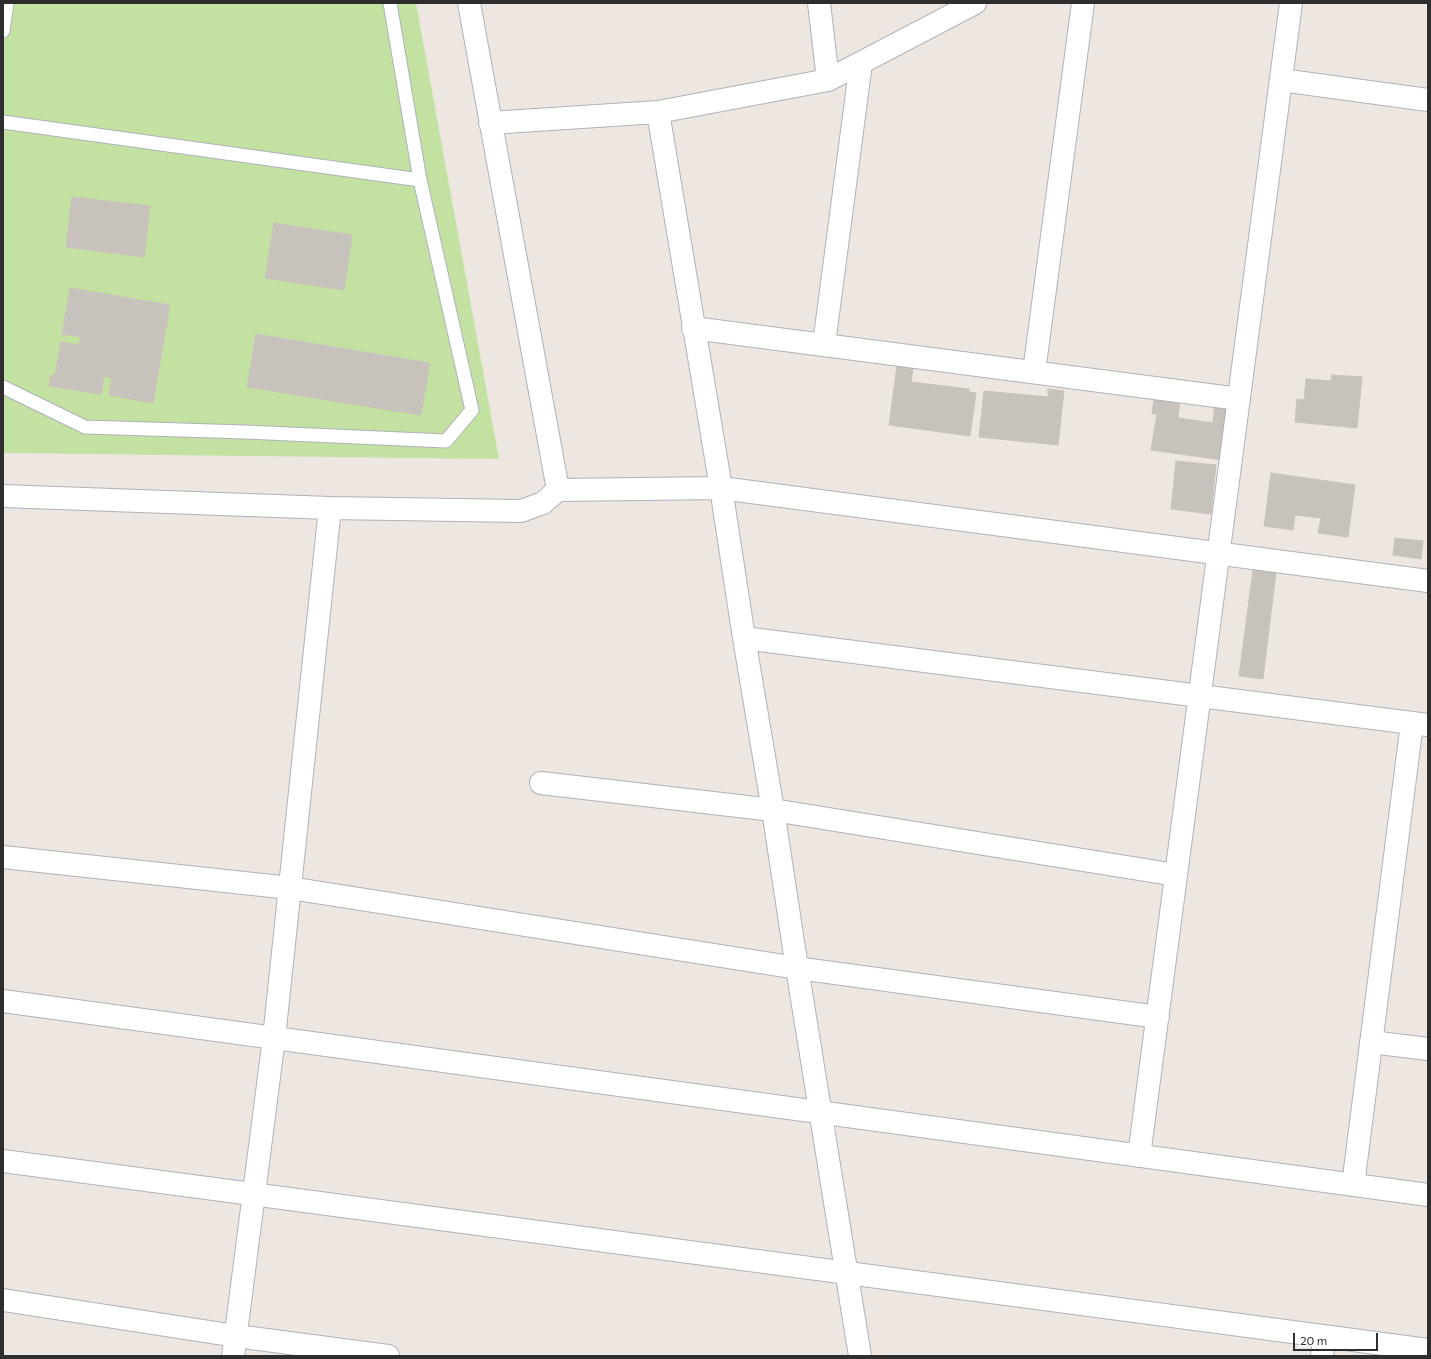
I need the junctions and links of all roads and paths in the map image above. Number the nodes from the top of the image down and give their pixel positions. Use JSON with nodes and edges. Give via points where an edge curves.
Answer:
{"nodes":[{"id":1,"x":7,"y":3,"type":"edge"},
{"id":2,"x":390,"y":3,"type":"edge"},
{"id":3,"x":469,"y":3,"type":"edge"},
{"id":4,"x":819,"y":3,"type":"edge"},
{"id":5,"x":975,"y":3,"type":"edge"},
{"id":6,"x":1083,"y":3,"type":"edge"},
{"id":7,"x":1291,"y":3,"type":"edge"},
{"id":8,"x":3,"y":31,"type":"edge"},
{"id":9,"x":861,"y":63,"type":"junction"},
{"id":10,"x":828,"y":80,"type":"junction"},
{"id":11,"x":1281,"y":80,"type":"junction"},
{"id":12,"x":1428,"y":100,"type":"edge"},
{"id":13,"x":658,"y":112,"type":"junction"},
{"id":14,"x":3,"y":122,"type":"edge"},
{"id":15,"x":490,"y":123,"type":"junction"},
{"id":16,"x":420,"y":180,"type":"junction"},
{"id":17,"x":693,"y":328,"type":"junction"},
{"id":18,"x":824,"y":344,"type":"junction"},
{"id":19,"x":1034,"y":372,"type":"junction"},
{"id":20,"x":3,"y":387,"type":"edge"},
{"id":21,"x":1239,"y":399,"type":"junction"},
{"id":22,"x":721,"y":488,"type":"junction"},
{"id":23,"x":558,"y":490,"type":"junction"},
{"id":24,"x":3,"y":496,"type":"edge"},
{"id":25,"x":330,"y":508,"type":"junction"},
{"id":26,"x":1219,"y":553,"type":"junction"},
{"id":27,"x":1428,"y":581,"type":"edge"},
{"id":28,"x":744,"y":638,"type":"junction"},
{"id":29,"x":1200,"y":696,"type":"junction"},
{"id":30,"x":1420,"y":724,"type":"edge"},
{"id":31,"x":541,"y":783,"type":"dead end"},
{"id":32,"x":773,"y":810,"type":"junction"},
{"id":33,"x":3,"y":857,"type":"edge"},
{"id":34,"x":1176,"y":875,"type":"junction"},
{"id":35,"x":290,"y":888,"type":"junction"},
{"id":36,"x":797,"y":968,"type":"junction"},
{"id":37,"x":3,"y":1001,"type":"edge"},
{"id":38,"x":1158,"y":1017,"type":"junction"},
{"id":39,"x":274,"y":1038,"type":"junction"},
{"id":40,"x":1371,"y":1042,"type":"junction"},
{"id":41,"x":1428,"y":1049,"type":"edge"},
{"id":42,"x":821,"y":1112,"type":"junction"},
{"id":43,"x":1139,"y":1156,"type":"junction"},
{"id":44,"x":3,"y":1161,"type":"edge"},
{"id":45,"x":1353,"y":1185,"type":"junction"},
{"id":46,"x":254,"y":1194,"type":"junction"},
{"id":47,"x":1428,"y":1195,"type":"edge"},
{"id":48,"x":847,"y":1272,"type":"junction"},
{"id":49,"x":3,"y":1300,"type":"edge"},
{"id":50,"x":234,"y":1346,"type":"edge"},
{"id":51,"x":1323,"y":1346,"type":"edge"},
{"id":52,"x":1428,"y":1350,"type":"edge"},
{"id":53,"x":388,"y":1356,"type":"edge"},
{"id":54,"x":860,"y":1356,"type":"edge"}],
"edges":[{"from":1,"to":8,"type":"lane"},
{"from":2,"to":16,"type":"lane"},
{"from":3,"to":15,"type":"street"},
{"from":4,"to":10,"type":"street"},
{"from":5,"to":9,"type":"street"},
{"from":6,"to":19,"type":"street"},
{"from":7,"to":11,"type":"street"},
{"from":9,"to":10,"type":"street"},
{"from":9,"to":18,"type":"street"},
{"from":10,"to":13,"type":"street"},
{"from":11,"to":12,"type":"street"},
{"from":11,"to":21,"type":"street"},
{"from":13,"to":15,"type":"street"},
{"from":13,"to":17,"type":"street"},
{"from":14,"to":16,"type":"lane"},
{"from":15,"to":23,"type":"street"},
{"from":16,"to":20,"type":"lane","via":[[472,410],[446,441],[85,427]]},
{"from":17,"to":18,"type":"street"},
{"from":17,"to":22,"type":"street"},
{"from":18,"to":19,"type":"street"},
{"from":19,"to":21,"type":"street"},
{"from":21,"to":26,"type":"street"},
{"from":22,"to":23,"type":"street"},
{"from":22,"to":26,"type":"street"},
{"from":22,"to":28,"type":"street"},
{"from":23,"to":25,"type":"street","via":[[543,503],[521,511]]},
{"from":24,"to":25,"type":"street"},
{"from":25,"to":35,"type":"street"},
{"from":26,"to":27,"type":"street"},
{"from":26,"to":29,"type":"street"},
{"from":28,"to":29,"type":"street"},
{"from":28,"to":32,"type":"street"},
{"from":29,"to":30,"type":"street"},
{"from":29,"to":34,"type":"street"},
{"from":30,"to":40,"type":"street"},
{"from":31,"to":32,"type":"street"},
{"from":32,"to":34,"type":"street"},
{"from":32,"to":36,"type":"street"},
{"from":33,"to":35,"type":"street"},
{"from":34,"to":38,"type":"street"},
{"from":35,"to":36,"type":"street"},
{"from":35,"to":39,"type":"street"},
{"from":36,"to":38,"type":"street"},
{"from":36,"to":42,"type":"street"},
{"from":37,"to":39,"type":"street"},
{"from":38,"to":43,"type":"street"},
{"from":39,"to":42,"type":"street"},
{"from":39,"to":46,"type":"street"},
{"from":40,"to":41,"type":"street"},
{"from":40,"to":45,"type":"street"},
{"from":42,"to":43,"type":"street"},
{"from":42,"to":48,"type":"street"},
{"from":43,"to":45,"type":"street"},
{"from":44,"to":46,"type":"street"},
{"from":45,"to":47,"type":"street"},
{"from":46,"to":48,"type":"street"},
{"from":46,"to":50,"type":"street"},
{"from":48,"to":51,"type":"street"},
{"from":48,"to":54,"type":"street"},
{"from":49,"to":50,"type":"street"},
{"from":50,"to":53,"type":"street"},
{"from":51,"to":52,"type":"street"}]}
